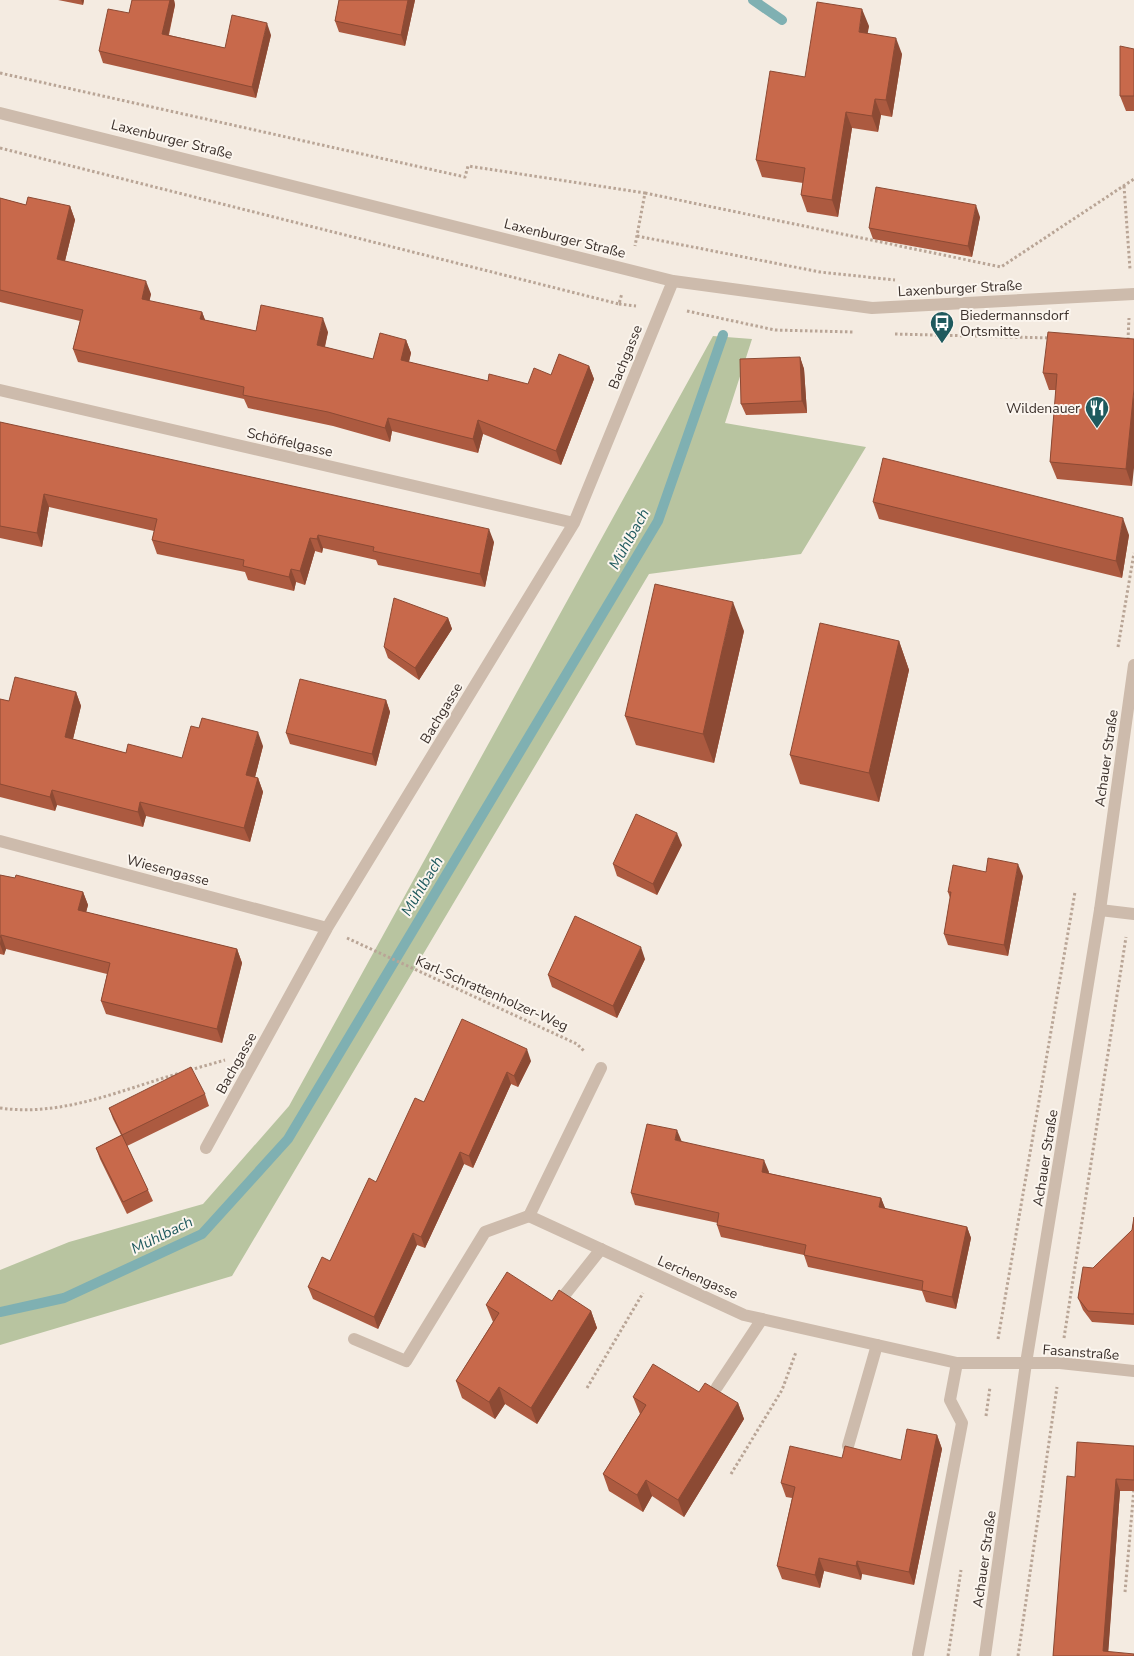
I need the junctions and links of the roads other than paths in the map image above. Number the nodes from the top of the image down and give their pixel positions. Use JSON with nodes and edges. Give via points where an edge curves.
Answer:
{"nodes":[{"id":1,"x":0,"y":113,"type":"edge"},
{"id":2,"x":673,"y":280,"type":"junction"},
{"id":3,"x":1132,"y":294,"type":"edge"},
{"id":4,"x":0,"y":390,"type":"edge"},
{"id":5,"x":574,"y":523,"type":"junction"},
{"id":6,"x":1134,"y":665,"type":"edge"},
{"id":7,"x":0,"y":841,"type":"edge"},
{"id":8,"x":1100,"y":910,"type":"junction"},
{"id":9,"x":1132,"y":914,"type":"edge"},
{"id":10,"x":327,"y":928,"type":"junction"},
{"id":11,"x":601,"y":1068,"type":"road end"},
{"id":12,"x":206,"y":1148,"type":"dead end"},
{"id":13,"x":529,"y":1216,"type":"junction"},
{"id":14,"x":601,"y":1249,"type":"junction"},
{"id":15,"x":563,"y":1296,"type":"edge"},
{"id":16,"x":762,"y":1319,"type":"junction"},
{"id":17,"x":354,"y":1339,"type":"dead end"},
{"id":18,"x":876,"y":1345,"type":"junction"},
{"id":19,"x":957,"y":1363,"type":"junction"},
{"id":20,"x":1026,"y":1363,"type":"junction"},
{"id":21,"x":1134,"y":1371,"type":"edge"},
{"id":22,"x":717,"y":1387,"type":"dead end"},
{"id":23,"x":848,"y":1446,"type":"edge"},
{"id":24,"x":918,"y":1654,"type":"dead end"},
{"id":25,"x":985,"y":1656,"type":"edge"}],
"edges":[{"from":1,"to":2,"type":"street","name":"Laxenburger Straße"},
{"from":2,"to":3,"type":"street","name":"Laxenburger Straße","via":[[872,308]]},
{"from":2,"to":5,"type":"street","name":"Bachgasse"},
{"from":4,"to":5,"type":"street","name":"Schöffelgasse"},
{"from":5,"to":10,"type":"street","name":"Bachgasse"},
{"from":6,"to":8,"type":"street","name":"Achauer Straße"},
{"from":7,"to":10,"type":"street","name":"Wiesengasse"},
{"from":8,"to":9,"type":"street"},
{"from":8,"to":20,"type":"street","name":"Achauer Straße"},
{"from":10,"to":12,"type":"street","name":"Bachgasse"},
{"from":11,"to":13,"type":"street"},
{"from":13,"to":14,"type":"street","name":"Lerchengasse"},
{"from":13,"to":17,"type":"street","via":[[486,1232],[406,1361]]},
{"from":14,"to":15,"type":"street"},
{"from":14,"to":16,"type":"street","name":"Lerchengasse","via":[[744,1314]]},
{"from":16,"to":18,"type":"street","name":"Lerchengasse"},
{"from":16,"to":22,"type":"street"},
{"from":18,"to":19,"type":"street","name":"Lerchengasse"},
{"from":18,"to":23,"type":"street"},
{"from":19,"to":20,"type":"street","name":"Lerchengasse"},
{"from":19,"to":24,"type":"street","via":[[950,1400],[962,1424]]},
{"from":20,"to":21,"type":"street","name":"Fasanstraße","via":[[1060,1363]]},
{"from":20,"to":25,"type":"street","name":"Achauer Straße"}]}
